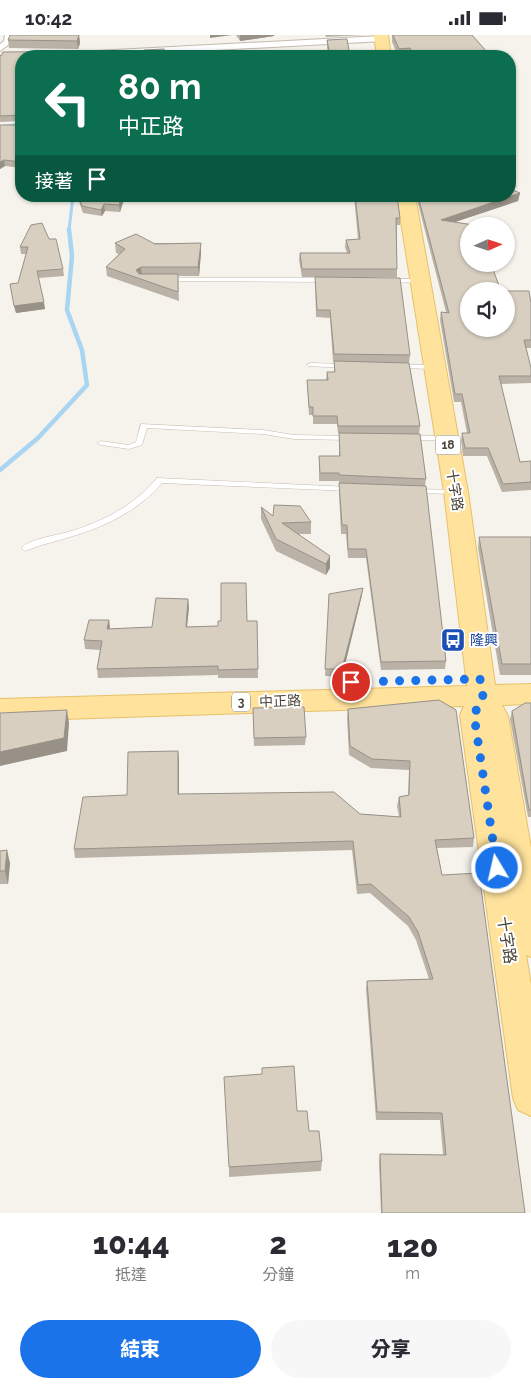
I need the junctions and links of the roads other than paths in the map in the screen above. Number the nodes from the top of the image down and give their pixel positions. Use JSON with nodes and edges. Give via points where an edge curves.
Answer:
{"nodes":[{"id":1,"x":9,"y":35,"type":"edge"},
{"id":2,"x":381,"y":37,"type":"edge"},
{"id":3,"x":0,"y":48,"type":"edge"},
{"id":4,"x":140,"y":50,"type":"edge"},
{"id":5,"x":383,"y":50,"type":"edge"},
{"id":6,"x":407,"y":202,"type":"edge"},
{"id":7,"x":162,"y":280,"type":"edge"},
{"id":8,"x":331,"y":281,"type":"edge"},
{"id":9,"x":381,"y":281,"type":"edge"},
{"id":10,"x":421,"y":281,"type":"junction"},
{"id":11,"x":310,"y":365,"type":"dead end"},
{"id":12,"x":358,"y":366,"type":"edge"},
{"id":13,"x":387,"y":366,"type":"edge"},
{"id":14,"x":436,"y":367,"type":"junction"},
{"id":15,"x":362,"y":438,"type":"edge"},
{"id":16,"x":400,"y":438,"type":"edge"},
{"id":17,"x":447,"y":438,"type":"junction"},
{"id":18,"x":101,"y":443,"type":"dead end"},
{"id":19,"x":356,"y":490,"type":"edge"},
{"id":20,"x":406,"y":491,"type":"edge"},
{"id":21,"x":456,"y":492,"type":"junction"},
{"id":22,"x":25,"y":548,"type":"dead end"},
{"id":23,"x":531,"y":677,"type":"edge"},
{"id":24,"x":481,"y":687,"type":"junction"},
{"id":25,"x":0,"y":692,"type":"edge"},
{"id":26,"x":531,"y":694,"type":"edge"},
{"id":27,"x":0,"y":710,"type":"edge"},
{"id":28,"x":531,"y":942,"type":"edge"},
{"id":29,"x":531,"y":1098,"type":"edge"}],
"edges":[{"from":1,"to":3,"type":"street","via":[[8,42]]},
{"from":2,"to":4,"type":"street"},
{"from":2,"to":5,"type":"main road"},
{"from":6,"to":10,"type":"main road","name":"十字路","number":"18"},
{"from":7,"to":8,"type":"lane"},
{"from":9,"to":10,"type":"lane"},
{"from":10,"to":14,"type":"main road","name":"十字路","number":"18"},
{"from":11,"to":12,"type":"lane"},
{"from":13,"to":14,"type":"lane"},
{"from":14,"to":17,"type":"main road","name":"十字路","number":"18"},
{"from":15,"to":18,"type":"lane","via":[[294,437],[262,432],[144,426],[139,443],[129,447]]},
{"from":16,"to":17,"type":"lane"},
{"from":17,"to":21,"type":"main road","name":"十字路","number":"18"},
{"from":19,"to":22,"type":"lane","via":[[160,480],[148,497],[121,513],[76,533]]},
{"from":20,"to":21,"type":"lane"},
{"from":21,"to":24,"type":"main road","name":"十字路","number":"18"},
{"from":23,"to":24,"type":"main road","name":"中正路","number":"3"},
{"from":24,"to":25,"type":"main road","name":"中正路","number":"3"},
{"from":24,"to":26,"type":"main road","name":"中正路","number":"3"},
{"from":24,"to":27,"type":"main road","name":"中正路","number":"3"},
{"from":24,"to":28,"type":"main road","name":"十字路","number":"18","via":[[494,716]]},
{"from":24,"to":29,"type":"main road","name":"十字路","number":"18","via":[[474,715]]}]}
